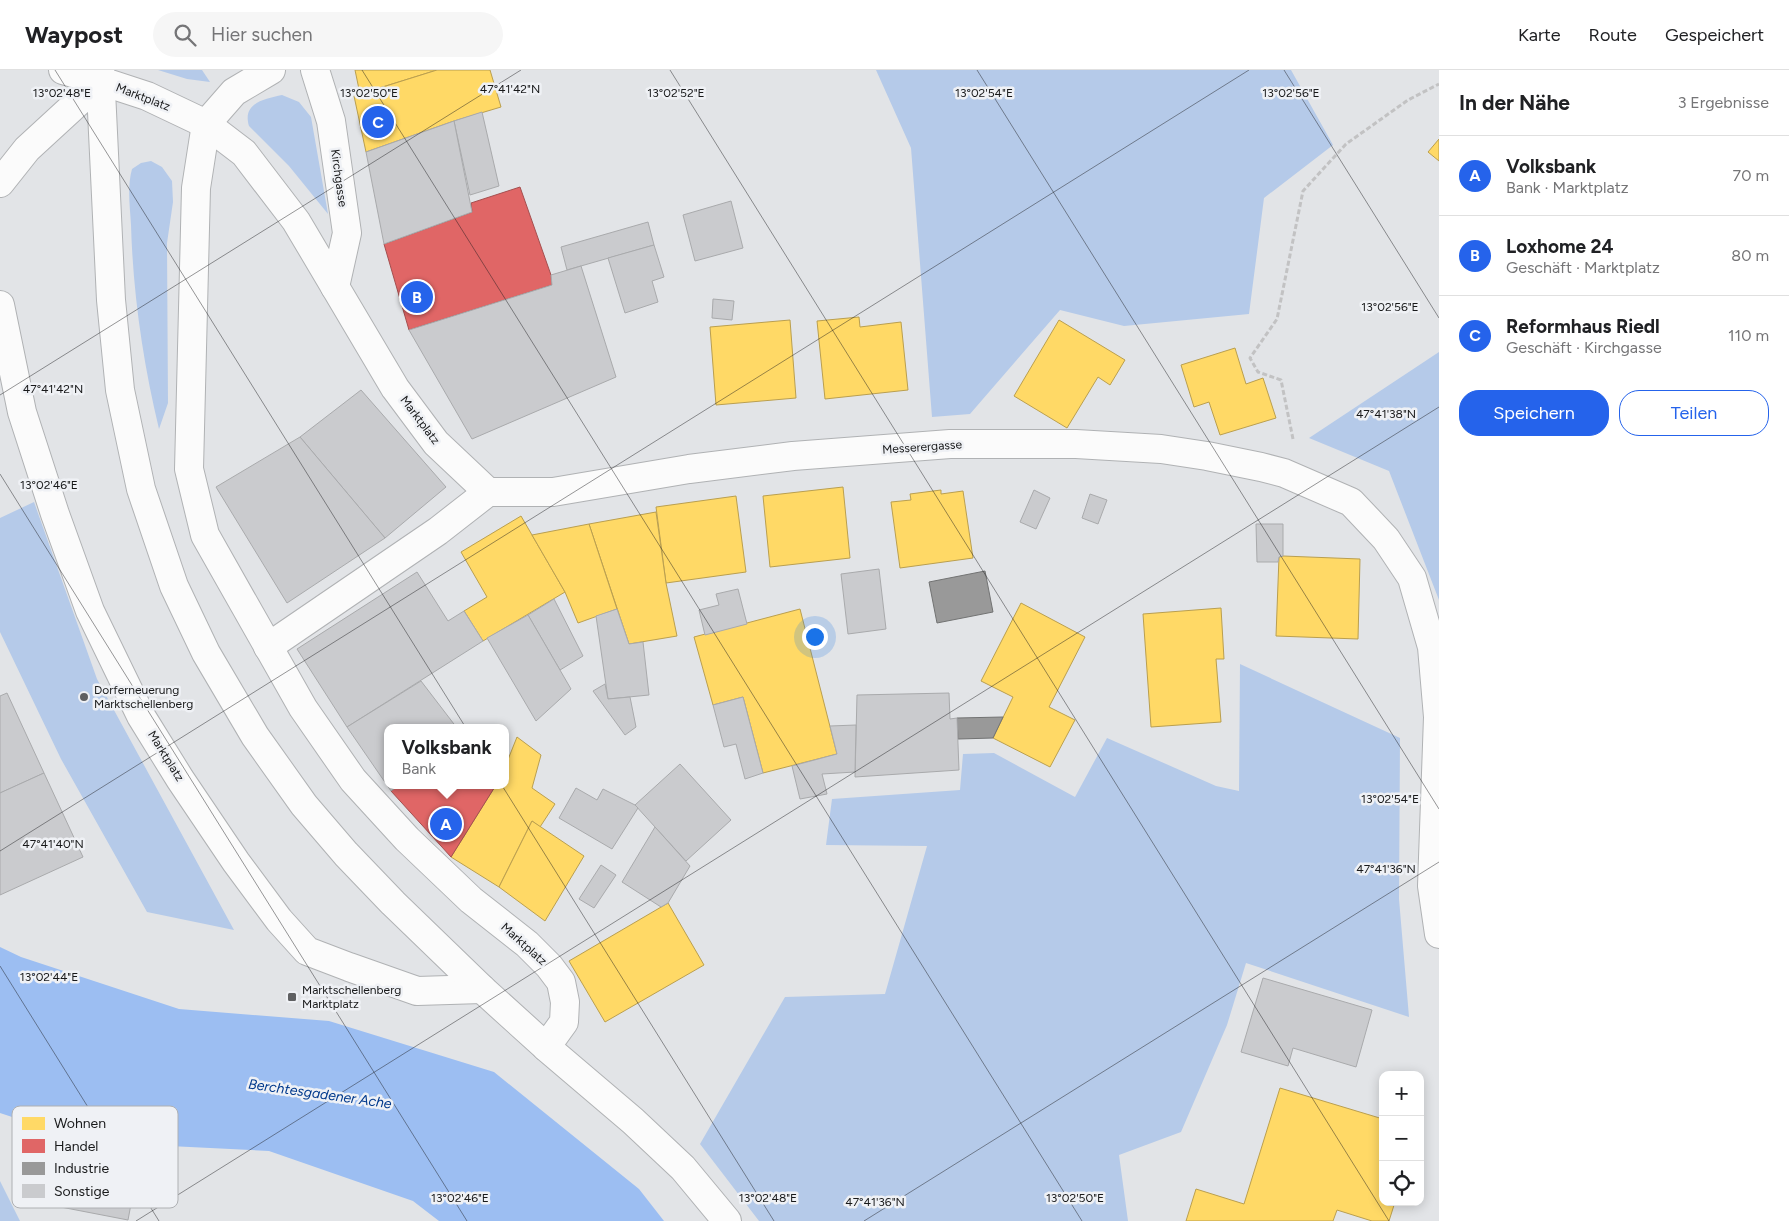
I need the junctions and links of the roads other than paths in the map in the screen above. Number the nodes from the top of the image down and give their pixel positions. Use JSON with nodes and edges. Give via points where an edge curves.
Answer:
{"nodes":[{"id":1,"x":63,"y":70,"type":"edge"},
{"id":2,"x":271,"y":70,"type":"edge"},
{"id":3,"x":315,"y":70,"type":"edge"},
{"id":4,"x":100,"y":76,"type":"edge"},
{"id":5,"x":206,"y":124,"type":"junction"},
{"id":6,"x":0,"y":183,"type":"edge"},
{"id":7,"x":335,"y":287,"type":"junction"},
{"id":8,"x":0,"y":305,"type":"edge"},
{"id":9,"x":488,"y":492,"type":"junction"},
{"id":10,"x":268,"y":647,"type":"junction"},
{"id":11,"x":1439,"y":934,"type":"edge"},
{"id":12,"x":482,"y":989,"type":"junction"},
{"id":13,"x":546,"y":1047,"type":"junction"},
{"id":14,"x":722,"y":1219,"type":"edge"}],
"edges":[{"from":1,"to":4,"type":"street"},
{"from":2,"to":5,"type":"street","via":[[234,92]]},
{"from":3,"to":7,"type":"street","name":"Kirchgasse","via":[[331,122],[347,233]]},
{"from":4,"to":5,"type":"street","name":"Marktplatz"},
{"from":4,"to":6,"type":"street","name":"Marktplatz","via":[[27,149]]},
{"from":4,"to":12,"type":"street","via":[[111,300],[120,390],[142,489],[174,586],[206,653],[255,736],[304,805],[392,903]]},
{"from":5,"to":7,"type":"street","name":"Marktplatz","via":[[244,153],[296,221]]},
{"from":5,"to":10,"type":"street","name":"Marktplatz","via":[[196,188],[189,469],[205,535]]},
{"from":7,"to":9,"type":"street","name":"Marktplatz","via":[[395,388],[436,443]]},
{"from":8,"to":12,"type":"street","name":"Marktplatz","via":[[22,412],[90,611],[141,716],[236,862],[307,951],[417,991]]},
{"from":9,"to":10,"type":"street","via":[[438,531]]},
{"from":9,"to":11,"type":"street","name":"Messerergasse","via":[[553,492],[689,469],[793,456],[950,444],[1076,444],[1161,449],[1261,467],[1284,473],[1351,502],[1386,539],[1412,578],[1432,647],[1438,718],[1432,886]]},
{"from":10,"to":13,"type":"street","name":"Marktplatz","via":[[303,708],[353,780],[406,839],[471,900],[527,944],[561,982],[564,1022]]},
{"from":12,"to":13,"type":"street"},
{"from":13,"to":14,"type":"street","via":[[683,1168]]}]}
